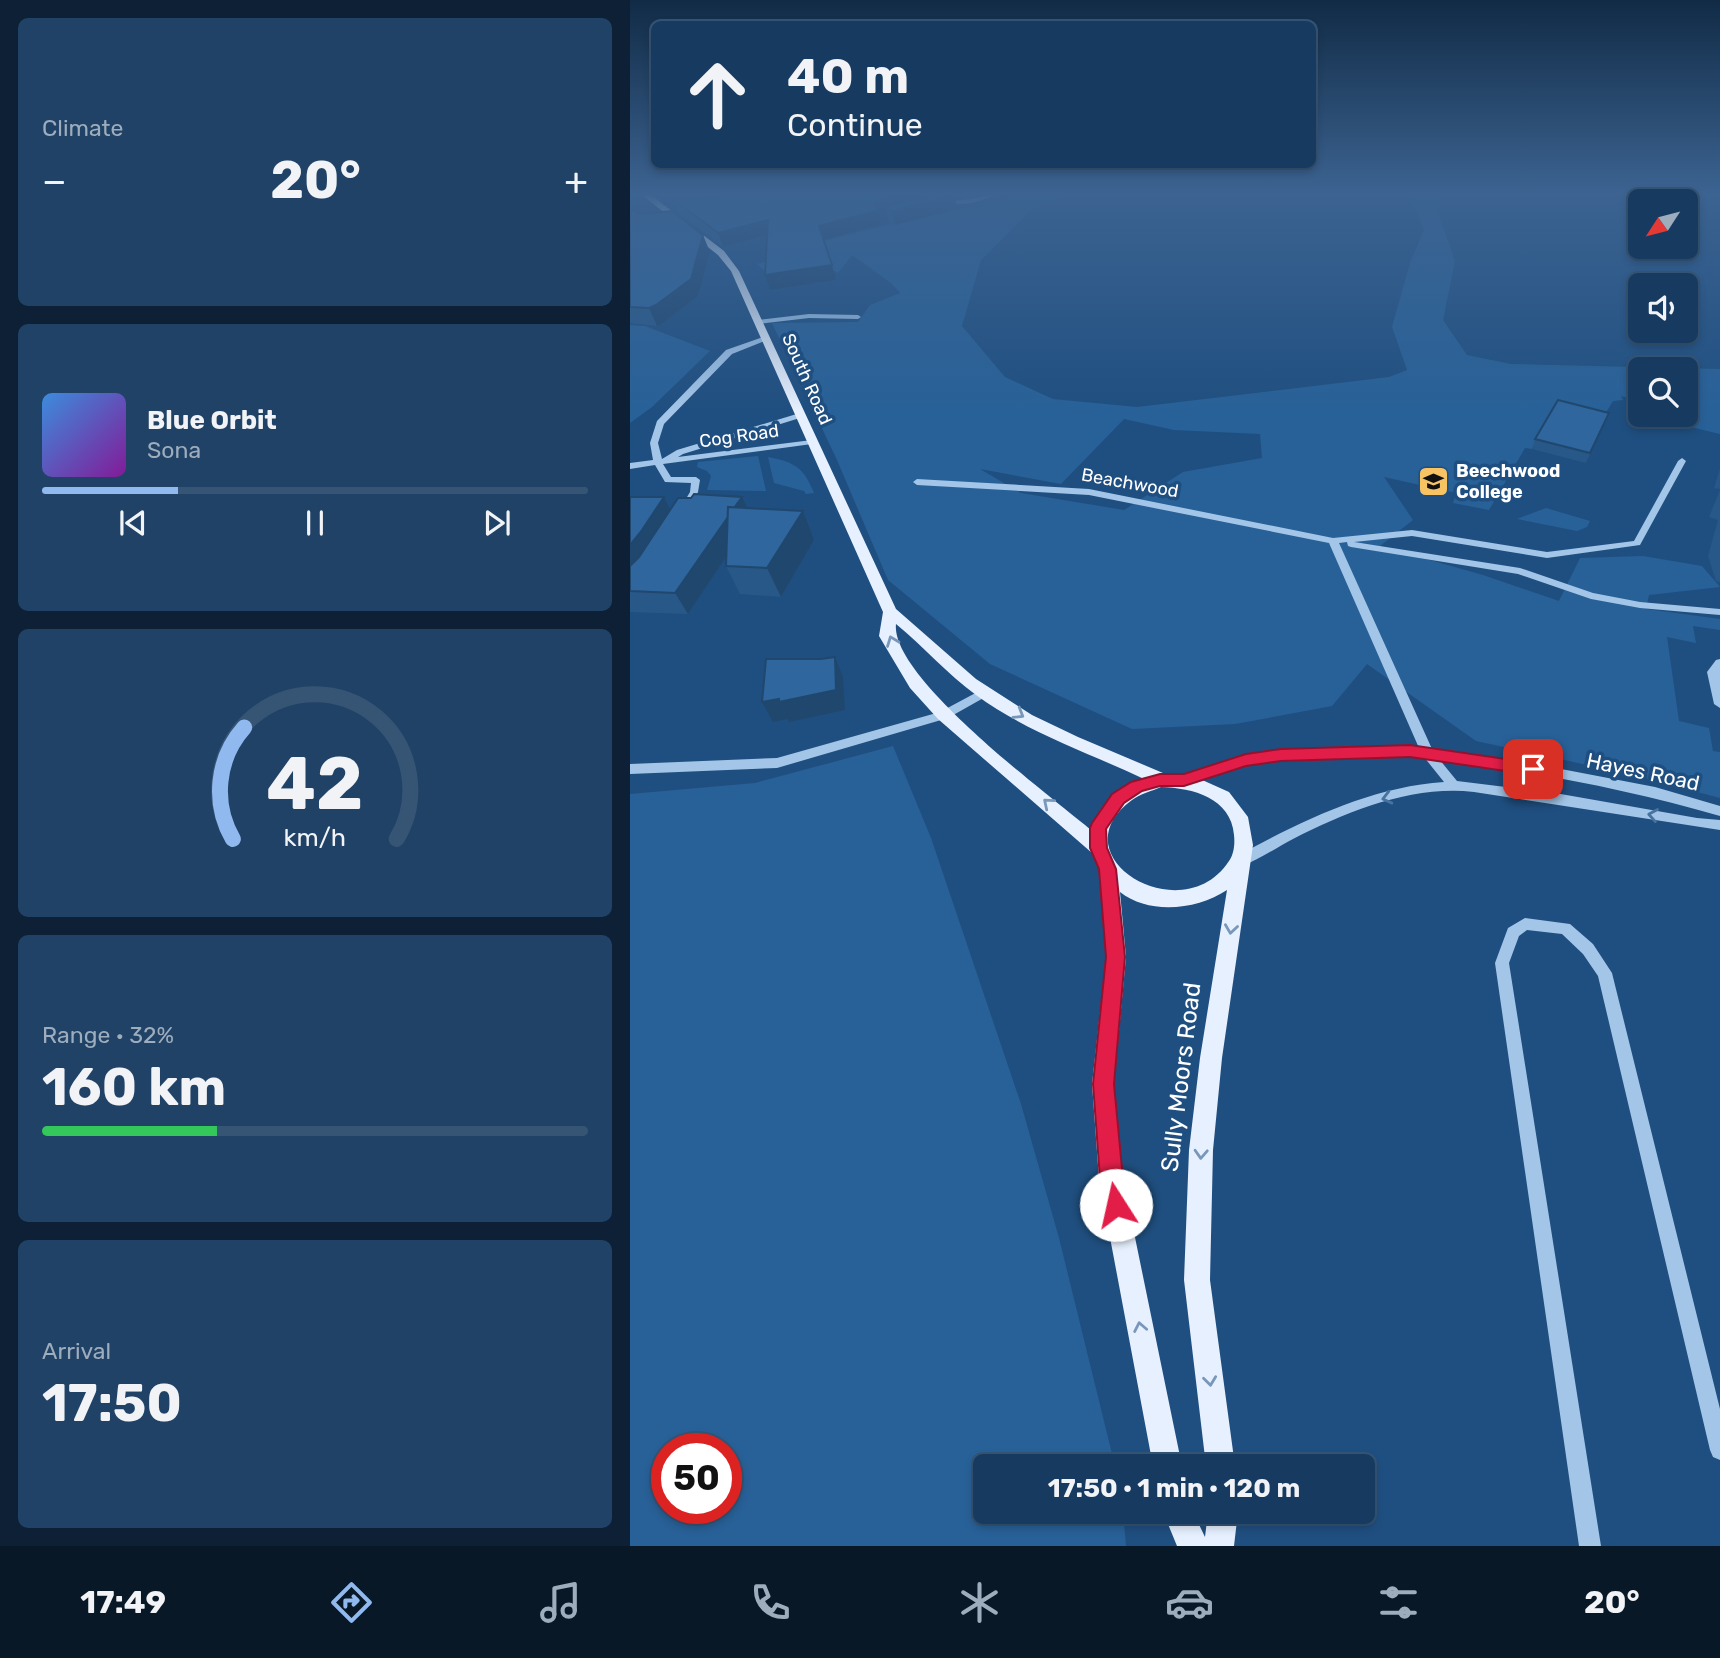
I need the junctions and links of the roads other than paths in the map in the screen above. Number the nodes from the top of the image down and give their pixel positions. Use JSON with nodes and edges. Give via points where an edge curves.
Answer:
{"nodes":[{"id":1,"x":732,"y":267,"type":"edge"},
{"id":2,"x":858,"y":317,"type":"dead end"},
{"id":3,"x":758,"y":322,"type":"junction"},
{"id":4,"x":766,"y":339,"type":"junction"},
{"id":5,"x":800,"y":415,"type":"junction"},
{"id":6,"x":813,"y":442,"type":"junction"},
{"id":7,"x":664,"y":460,"type":"junction"},
{"id":8,"x":1682,"y":461,"type":"dead end"},
{"id":9,"x":630,"y":466,"type":"edge"},
{"id":10,"x":917,"y":482,"type":"dead end"},
{"id":11,"x":682,"y":516,"type":"edge"},
{"id":12,"x":1333,"y":541,"type":"junction"},
{"id":13,"x":890,"y":612,"type":"junction"},
{"id":14,"x":1720,"y":612,"type":"edge"},
{"id":15,"x":1720,"y":663,"type":"edge"},
{"id":16,"x":984,"y":692,"type":"junction"},
{"id":17,"x":1720,"y":704,"type":"edge"},
{"id":18,"x":944,"y":715,"type":"junction"},
{"id":19,"x":1428,"y":754,"type":"junction"},
{"id":20,"x":630,"y":769,"type":"edge"},
{"id":21,"x":1160,"y":780,"type":"junction"},
{"id":22,"x":1184,"y":780,"type":"junction"},
{"id":23,"x":1454,"y":786,"type":"junction"},
{"id":24,"x":1720,"y":811,"type":"edge"},
{"id":25,"x":1720,"y":825,"type":"edge"},
{"id":26,"x":1103,"y":859,"type":"junction"},
{"id":27,"x":1240,"y":861,"type":"junction"},
{"id":28,"x":1720,"y":1450,"type":"edge"},
{"id":29,"x":1165,"y":1454,"type":"edge"},
{"id":30,"x":1219,"y":1454,"type":"edge"},
{"id":31,"x":1183,"y":1524,"type":"edge"},
{"id":32,"x":1222,"y":1524,"type":"edge"},
{"id":33,"x":1193,"y":1546,"type":"edge"},
{"id":34,"x":1219,"y":1546,"type":"edge"},
{"id":35,"x":1590,"y":1546,"type":"edge"}],
"edges":[{"from":1,"to":3,"type":"main road","name":"South Road"},
{"from":2,"to":3,"type":"street"},
{"from":3,"to":4,"type":"main road","name":"South Road"},
{"from":4,"to":5,"type":"main road","name":"South Road"},
{"from":4,"to":7,"type":"street","via":[[729,352],[660,423],[654,443]]},
{"from":5,"to":6,"type":"main road","name":"South Road"},
{"from":5,"to":7,"type":"street","name":"Cog Road"},
{"from":6,"to":7,"type":"street","name":"Cog Road"},
{"from":6,"to":13,"type":"main road","name":"South Road"},
{"from":7,"to":9,"type":"street","name":"Cog Road"},
{"from":7,"to":11,"type":"street","via":[[668,480],[696,480]]},
{"from":8,"to":12,"type":"street","name":"Beachwood","via":[[1637,543],[1547,555],[1412,533]]},
{"from":10,"to":12,"type":"street","name":"Beachwood","via":[[1089,492]]},
{"from":12,"to":14,"type":"street","via":[[1520,571],[1640,605]]},
{"from":12,"to":19,"type":"street"},
{"from":13,"to":16,"type":"main road","name":"South Road","via":[[910,625],[950,668]]},
{"from":18,"to":13,"type":"main road","name":"South Road","one_way":true,"via":[[916,684],[887,636]]},
{"from":15,"to":17,"type":"street","via":[[1713,672]]},
{"from":16,"to":18,"type":"street"},
{"from":16,"to":21,"type":"main road","name":"South Road","one_way":true,"via":[[1068,741]]},
{"from":18,"to":20,"type":"street","via":[[777,763]]},
{"from":26,"to":18,"type":"main road","name":"South Road","one_way":true},
{"from":19,"to":22,"type":"street","name":"Hayes Road","via":[[1281,755],[1246,760]]},
{"from":19,"to":23,"type":"street"},
{"from":19,"to":24,"type":"street","name":"Hayes Road","via":[[1509,764],[1655,792]]},
{"from":21,"to":22,"type":"main road"},
{"from":21,"to":26,"type":"main road","via":[[1137,786],[1118,799],[1098,828]]},
{"from":22,"to":27,"type":"main road","via":[[1207,787],[1229,802],[1241,820],[1245,840]]},
{"from":25,"to":23,"type":"street","name":"Hayes Road","one_way":true,"via":[[1549,796]]},
{"from":23,"to":27,"type":"street","name":"Hayes Road","one_way":true,"via":[[1349,807]]},
{"from":26,"to":27,"type":"main road","via":[[1124,886],[1174,900],[1205,893],[1227,880]]},
{"from":29,"to":26,"type":"main road","one_way":true,"via":[[1111,1179],[1103,1084],[1116,957]]},
{"from":27,"to":30,"type":"main road","name":"Sully Moors Road","one_way":true,"via":[[1202,1137],[1197,1254]]},
{"from":28,"to":35,"type":"street","via":[[1605,973],[1588,949],[1564,929],[1525,924],[1513,932],[1502,963]]},
{"from":31,"to":33,"type":"main road"},
{"from":32,"to":34,"type":"main road"}]}
